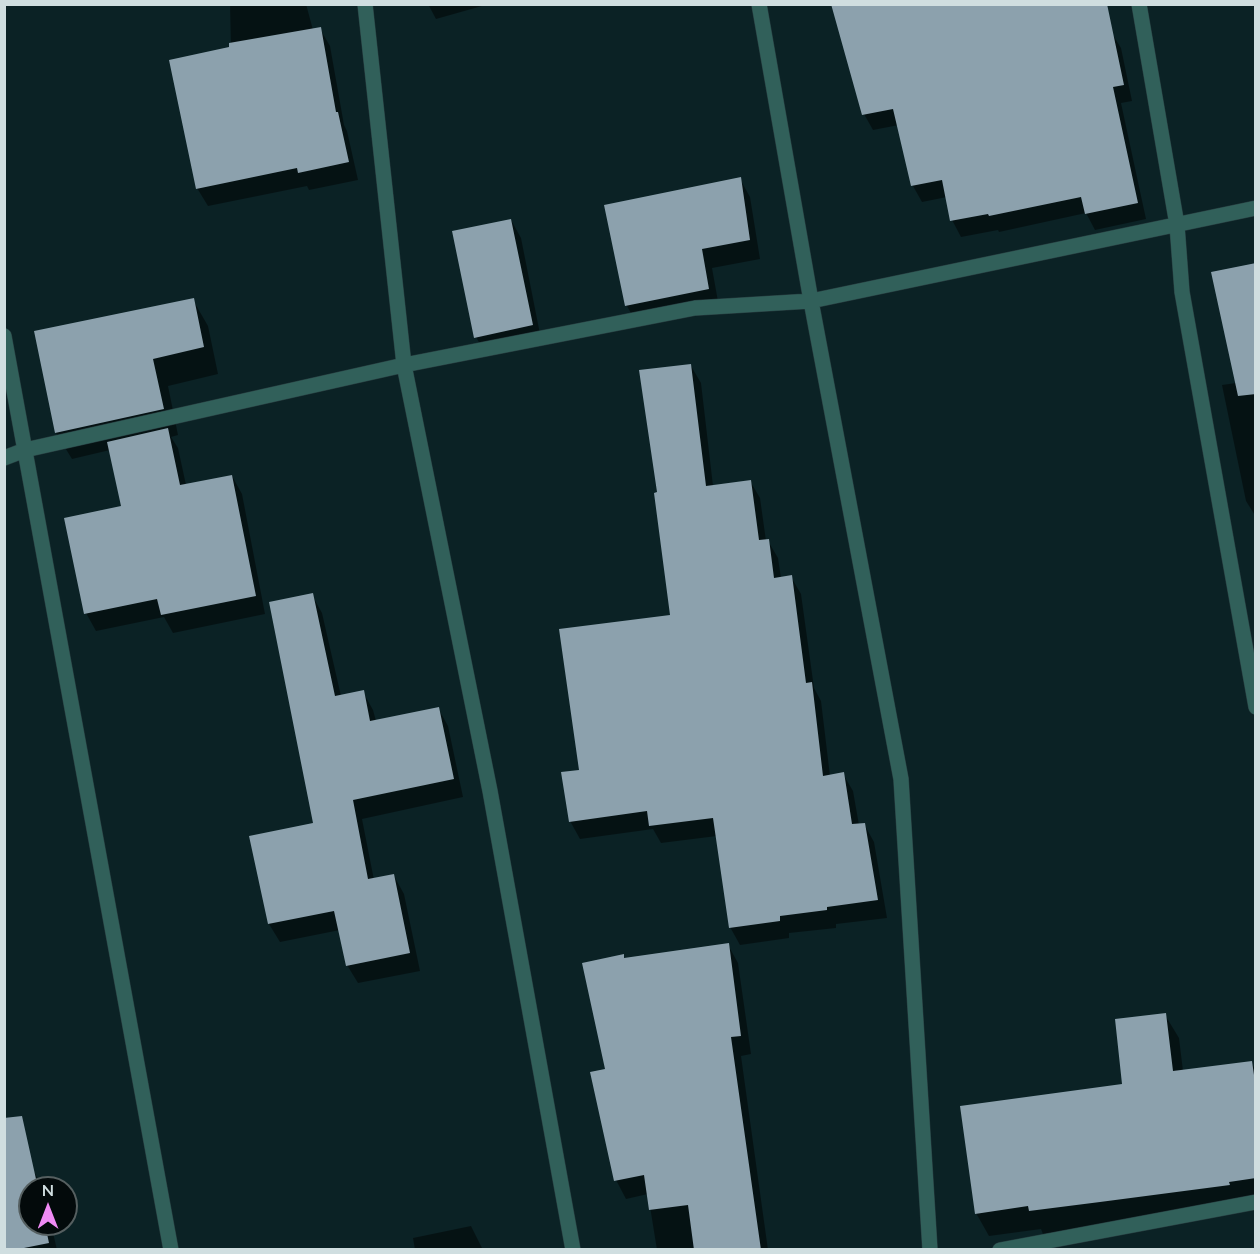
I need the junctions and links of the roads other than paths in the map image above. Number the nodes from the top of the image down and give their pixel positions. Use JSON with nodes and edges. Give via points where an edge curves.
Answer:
{"nodes":[{"id":1,"x":365,"y":4,"type":"edge"},
{"id":2,"x":759,"y":4,"type":"edge"},
{"id":3,"x":1139,"y":4,"type":"edge"},
{"id":4,"x":1256,"y":208,"type":"edge"},
{"id":5,"x":1177,"y":225,"type":"junction"},
{"id":6,"x":811,"y":301,"type":"junction"},
{"id":7,"x":4,"y":336,"type":"edge"},
{"id":8,"x":404,"y":365,"type":"junction"},
{"id":9,"x":25,"y":450,"type":"junction"},
{"id":10,"x":4,"y":458,"type":"edge"},
{"id":11,"x":1256,"y":707,"type":"edge"},
{"id":12,"x":1256,"y":1202,"type":"edge"},
{"id":13,"x":171,"y":1250,"type":"edge"},
{"id":14,"x":573,"y":1250,"type":"edge"},
{"id":15,"x":930,"y":1250,"type":"edge"},
{"id":16,"x":1000,"y":1250,"type":"edge"}],
"edges":[{"from":1,"to":8,"type":"street"},
{"from":2,"to":6,"type":"street"},
{"from":3,"to":5,"type":"street"},
{"from":4,"to":5,"type":"street"},
{"from":5,"to":6,"type":"street"},
{"from":5,"to":11,"type":"street","via":[[1182,292]]},
{"from":6,"to":8,"type":"street","via":[[695,308]]},
{"from":6,"to":15,"type":"street","via":[[901,779]]},
{"from":7,"to":9,"type":"street"},
{"from":8,"to":9,"type":"street"},
{"from":8,"to":14,"type":"street","via":[[490,791]]},
{"from":9,"to":10,"type":"street"},
{"from":9,"to":13,"type":"street"},
{"from":12,"to":16,"type":"street"}]}
